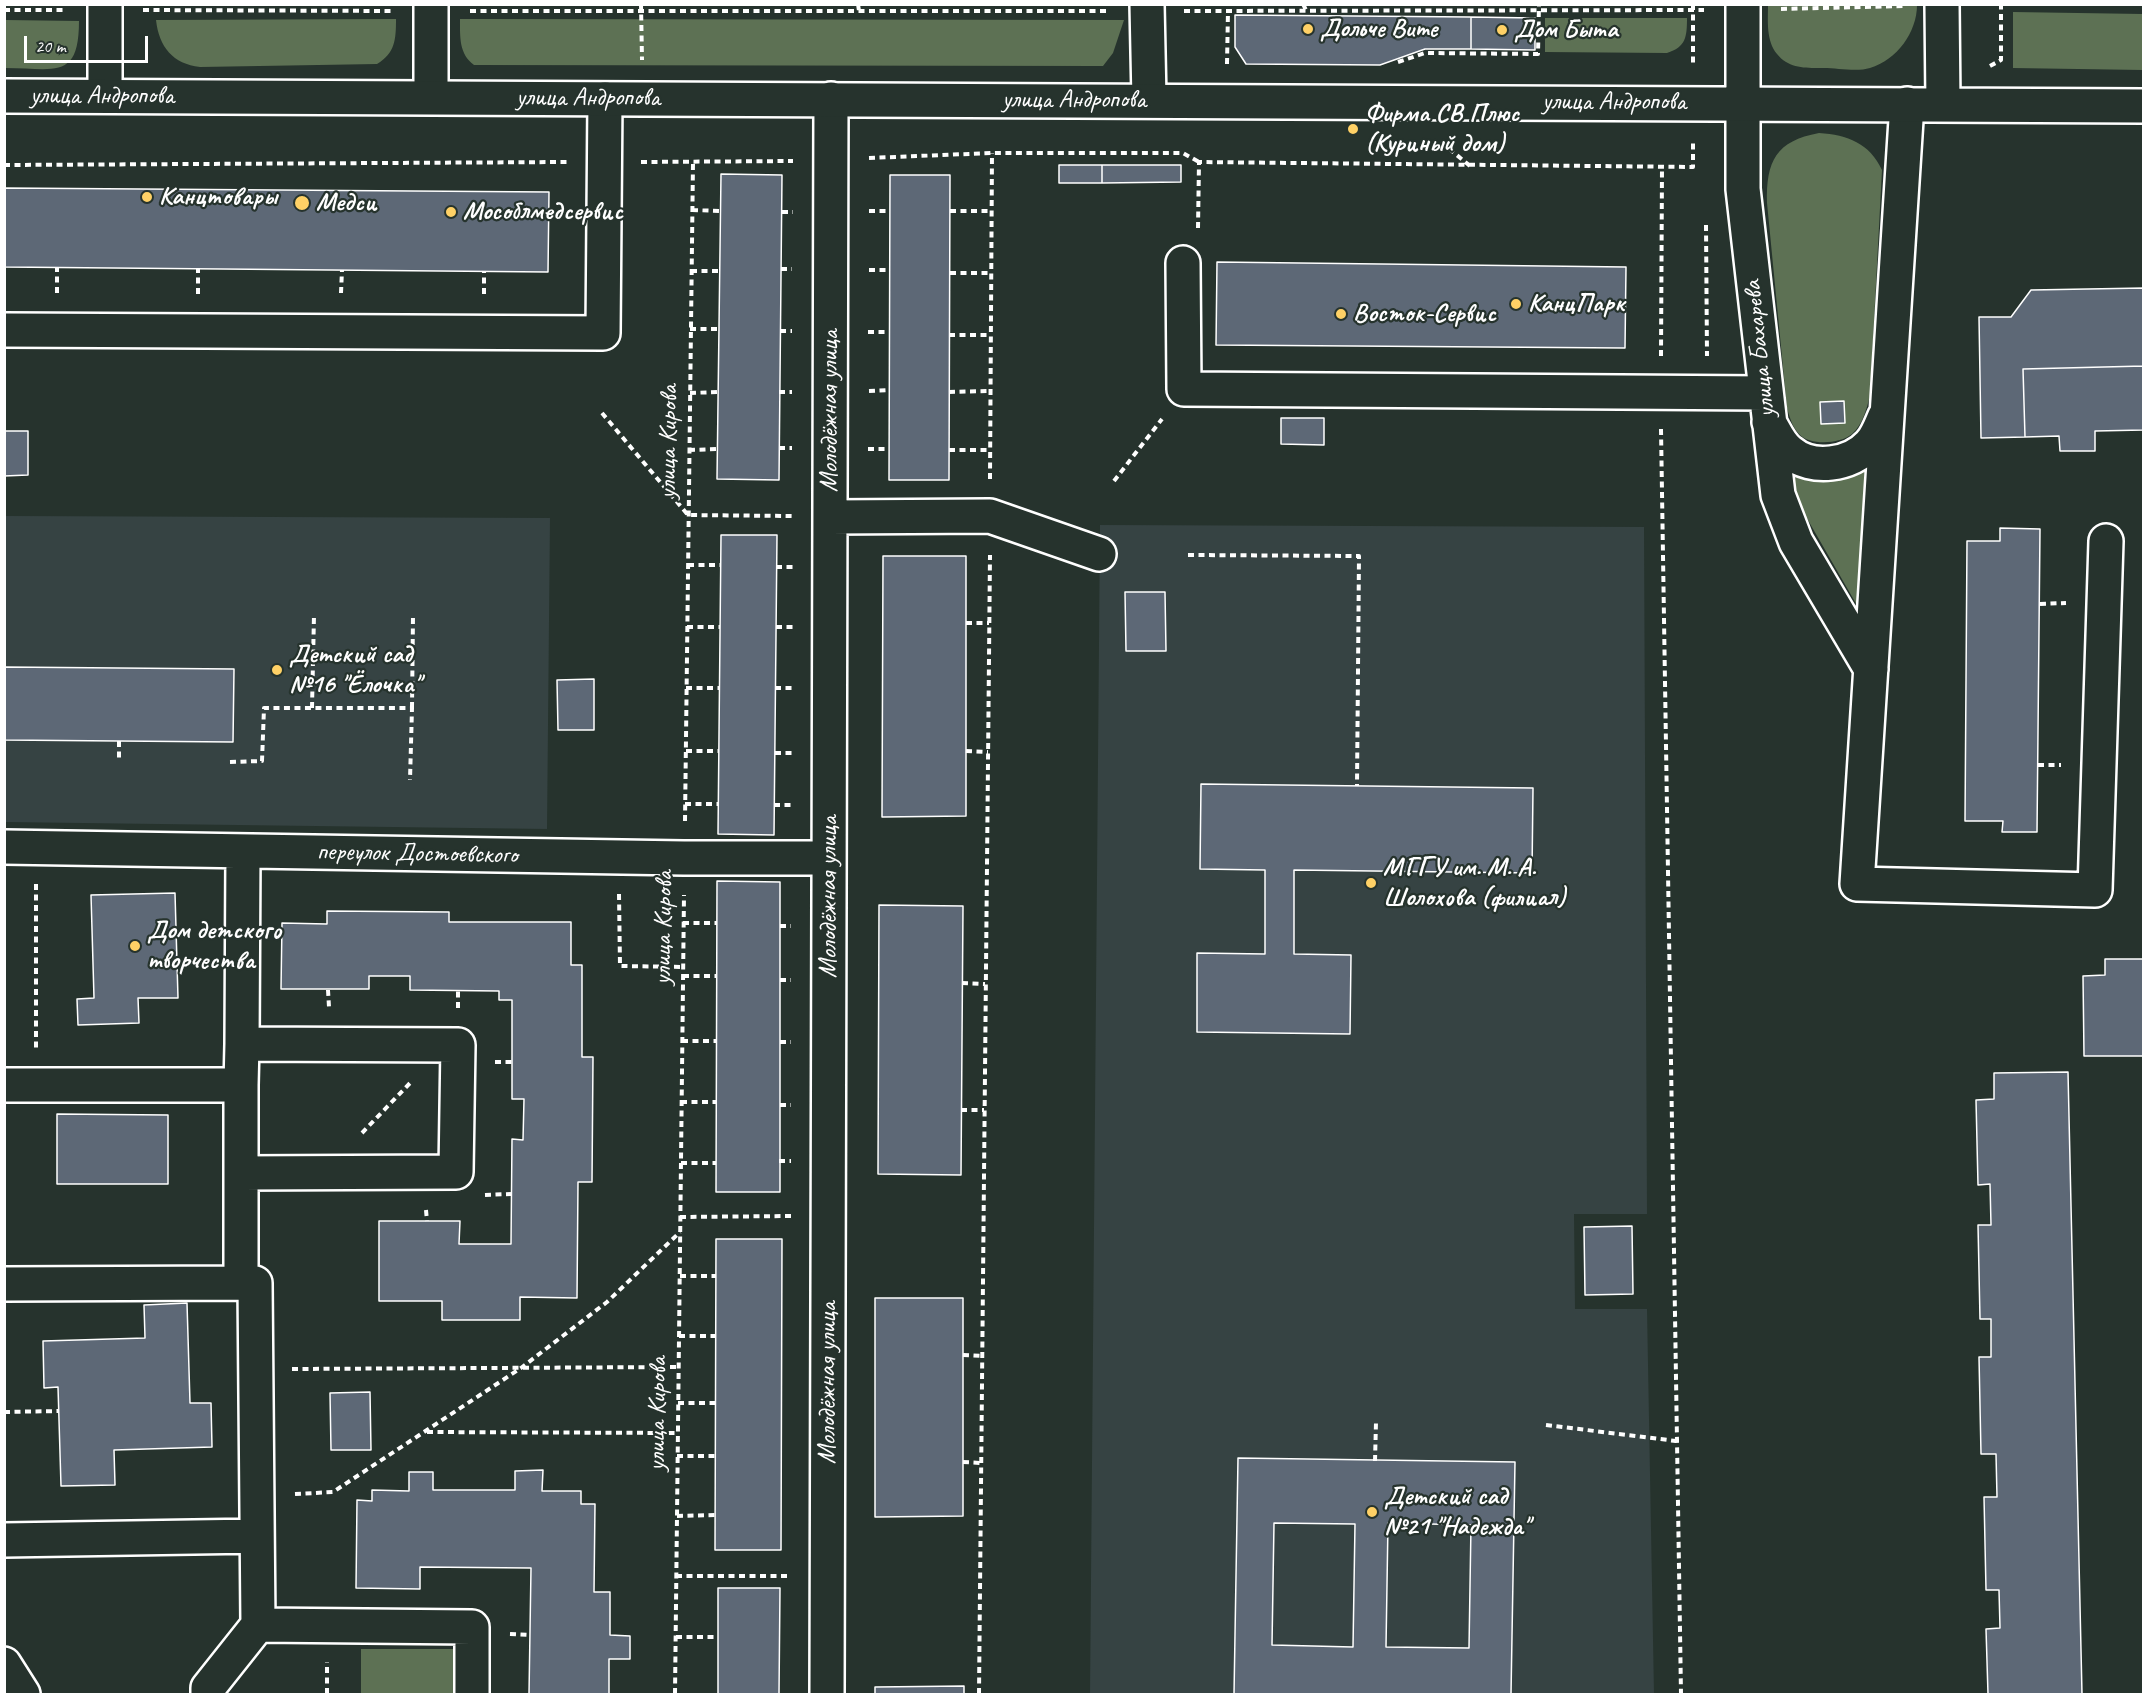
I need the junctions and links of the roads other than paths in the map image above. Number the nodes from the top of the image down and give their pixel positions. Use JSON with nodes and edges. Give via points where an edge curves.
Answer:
{"nodes":[{"id":1,"x":1942,"y":5,"type":"edge"},
{"id":2,"x":105,"y":7,"type":"edge"},
{"id":3,"x":1743,"y":7,"type":"edge"},
{"id":4,"x":431,"y":8,"type":"edge"},
{"id":5,"x":1148,"y":8,"type":"edge"},
{"id":6,"x":4,"y":96,"type":"edge"},
{"id":7,"x":105,"y":96,"type":"junction"},
{"id":8,"x":431,"y":97,"type":"junction"},
{"id":9,"x":605,"y":99,"type":"junction"},
{"id":10,"x":831,"y":99,"type":"junction"},
{"id":11,"x":1149,"y":100,"type":"junction"},
{"id":12,"x":1743,"y":102,"type":"junction"},
{"id":13,"x":1907,"y":104,"type":"junction"},
{"id":14,"x":1943,"y":104,"type":"junction"},
{"id":15,"x":2144,"y":106,"type":"edge"},
{"id":16,"x":1183,"y":263,"type":"road end"},
{"id":17,"x":4,"y":330,"type":"edge"},
{"id":18,"x":1767,"y":407,"type":"junction"},
{"id":19,"x":1887,"y":409,"type":"junction"},
{"id":20,"x":830,"y":517,"type":"junction"},
{"id":21,"x":2106,"y":541,"type":"dead end"},
{"id":22,"x":1100,"y":554,"type":"dead end"},
{"id":23,"x":1871,"y":669,"type":"junction"},
{"id":24,"x":20,"y":847,"type":"edge"},
{"id":25,"x":243,"y":851,"type":"junction"},
{"id":26,"x":829,"y":858,"type":"junction"},
{"id":27,"x":242,"y":1044,"type":"junction"},
{"id":28,"x":4,"y":1085,"type":"edge"},
{"id":29,"x":241,"y":1085,"type":"junction"},
{"id":30,"x":241,"y":1173,"type":"junction"},
{"id":31,"x":241,"y":1283,"type":"junction"},
{"id":32,"x":4,"y":1284,"type":"edge"},
{"id":33,"x":256,"y":1536,"type":"junction"},
{"id":34,"x":4,"y":1540,"type":"edge"},
{"id":35,"x":258,"y":1625,"type":"junction"},
{"id":36,"x":4,"y":1664,"type":"edge"},
{"id":37,"x":23,"y":1695,"type":"edge"},
{"id":38,"x":208,"y":1695,"type":"edge"},
{"id":39,"x":472,"y":1695,"type":"edge"},
{"id":40,"x":827,"y":1695,"type":"edge"}],
"edges":[{"from":1,"to":14,"type":"street"},
{"from":2,"to":7,"type":"street"},
{"from":3,"to":12,"type":"street","name":"улица Бахарева"},
{"from":4,"to":8,"type":"street"},
{"from":5,"to":11,"type":"street"},
{"from":6,"to":7,"type":"street","name":"улица Андропова"},
{"from":7,"to":8,"type":"street","name":"улица Андропова"},
{"from":8,"to":9,"type":"street","name":"улица Андропова"},
{"from":9,"to":10,"type":"street","name":"улица Андропова"},
{"from":9,"to":17,"type":"street","via":[[603,333]]},
{"from":10,"to":11,"type":"street","name":"улица Андропова"},
{"from":10,"to":20,"type":"street","name":"Молодёжная улица"},
{"from":11,"to":12,"type":"street","name":"улица Андропова"},
{"from":12,"to":13,"type":"street","name":"улица Андропова"},
{"from":12,"to":18,"type":"street","name":"улица Бахарева","via":[[1743,189]]},
{"from":13,"to":14,"type":"street","name":"улица Андропова"},
{"from":13,"to":19,"type":"street"},
{"from":14,"to":15,"type":"street","name":"улица Андропова"},
{"from":16,"to":18,"type":"street","via":[[1184,389],[1707,393]]},
{"from":18,"to":19,"type":"street","via":[[1778,439],[1790,452],[1805,461],[1824,464],[1862,453],[1872,443]]},
{"from":18,"to":23,"type":"street","name":"улица Бахарева","via":[[1776,484],[1786,518],[1796,542]]},
{"from":19,"to":23,"type":"street"},
{"from":20,"to":22,"type":"street","via":[[990,516]]},
{"from":20,"to":26,"type":"street","name":"Молодёжная улица"},
{"from":21,"to":23,"type":"street","via":[[2094,890],[1857,884]]},
{"from":24,"to":25,"type":"street","name":"переулок Достоевского"},
{"from":25,"to":26,"type":"street","name":"переулок Достоевского"},
{"from":25,"to":27,"type":"street"},
{"from":26,"to":40,"type":"street","name":"Молодёжная улица"},
{"from":27,"to":29,"type":"street"},
{"from":27,"to":30,"type":"street","via":[[458,1045],[456,1172]]},
{"from":28,"to":29,"type":"street"},
{"from":29,"to":30,"type":"street"},
{"from":30,"to":31,"type":"street"},
{"from":31,"to":32,"type":"street"},
{"from":31,"to":33,"type":"street","via":[[255,1283]]},
{"from":33,"to":34,"type":"street"},
{"from":33,"to":35,"type":"street"},
{"from":35,"to":38,"type":"street","via":[[208,1688]]},
{"from":35,"to":39,"type":"street","via":[[472,1627]]},
{"from":36,"to":37,"type":"street"}]}
